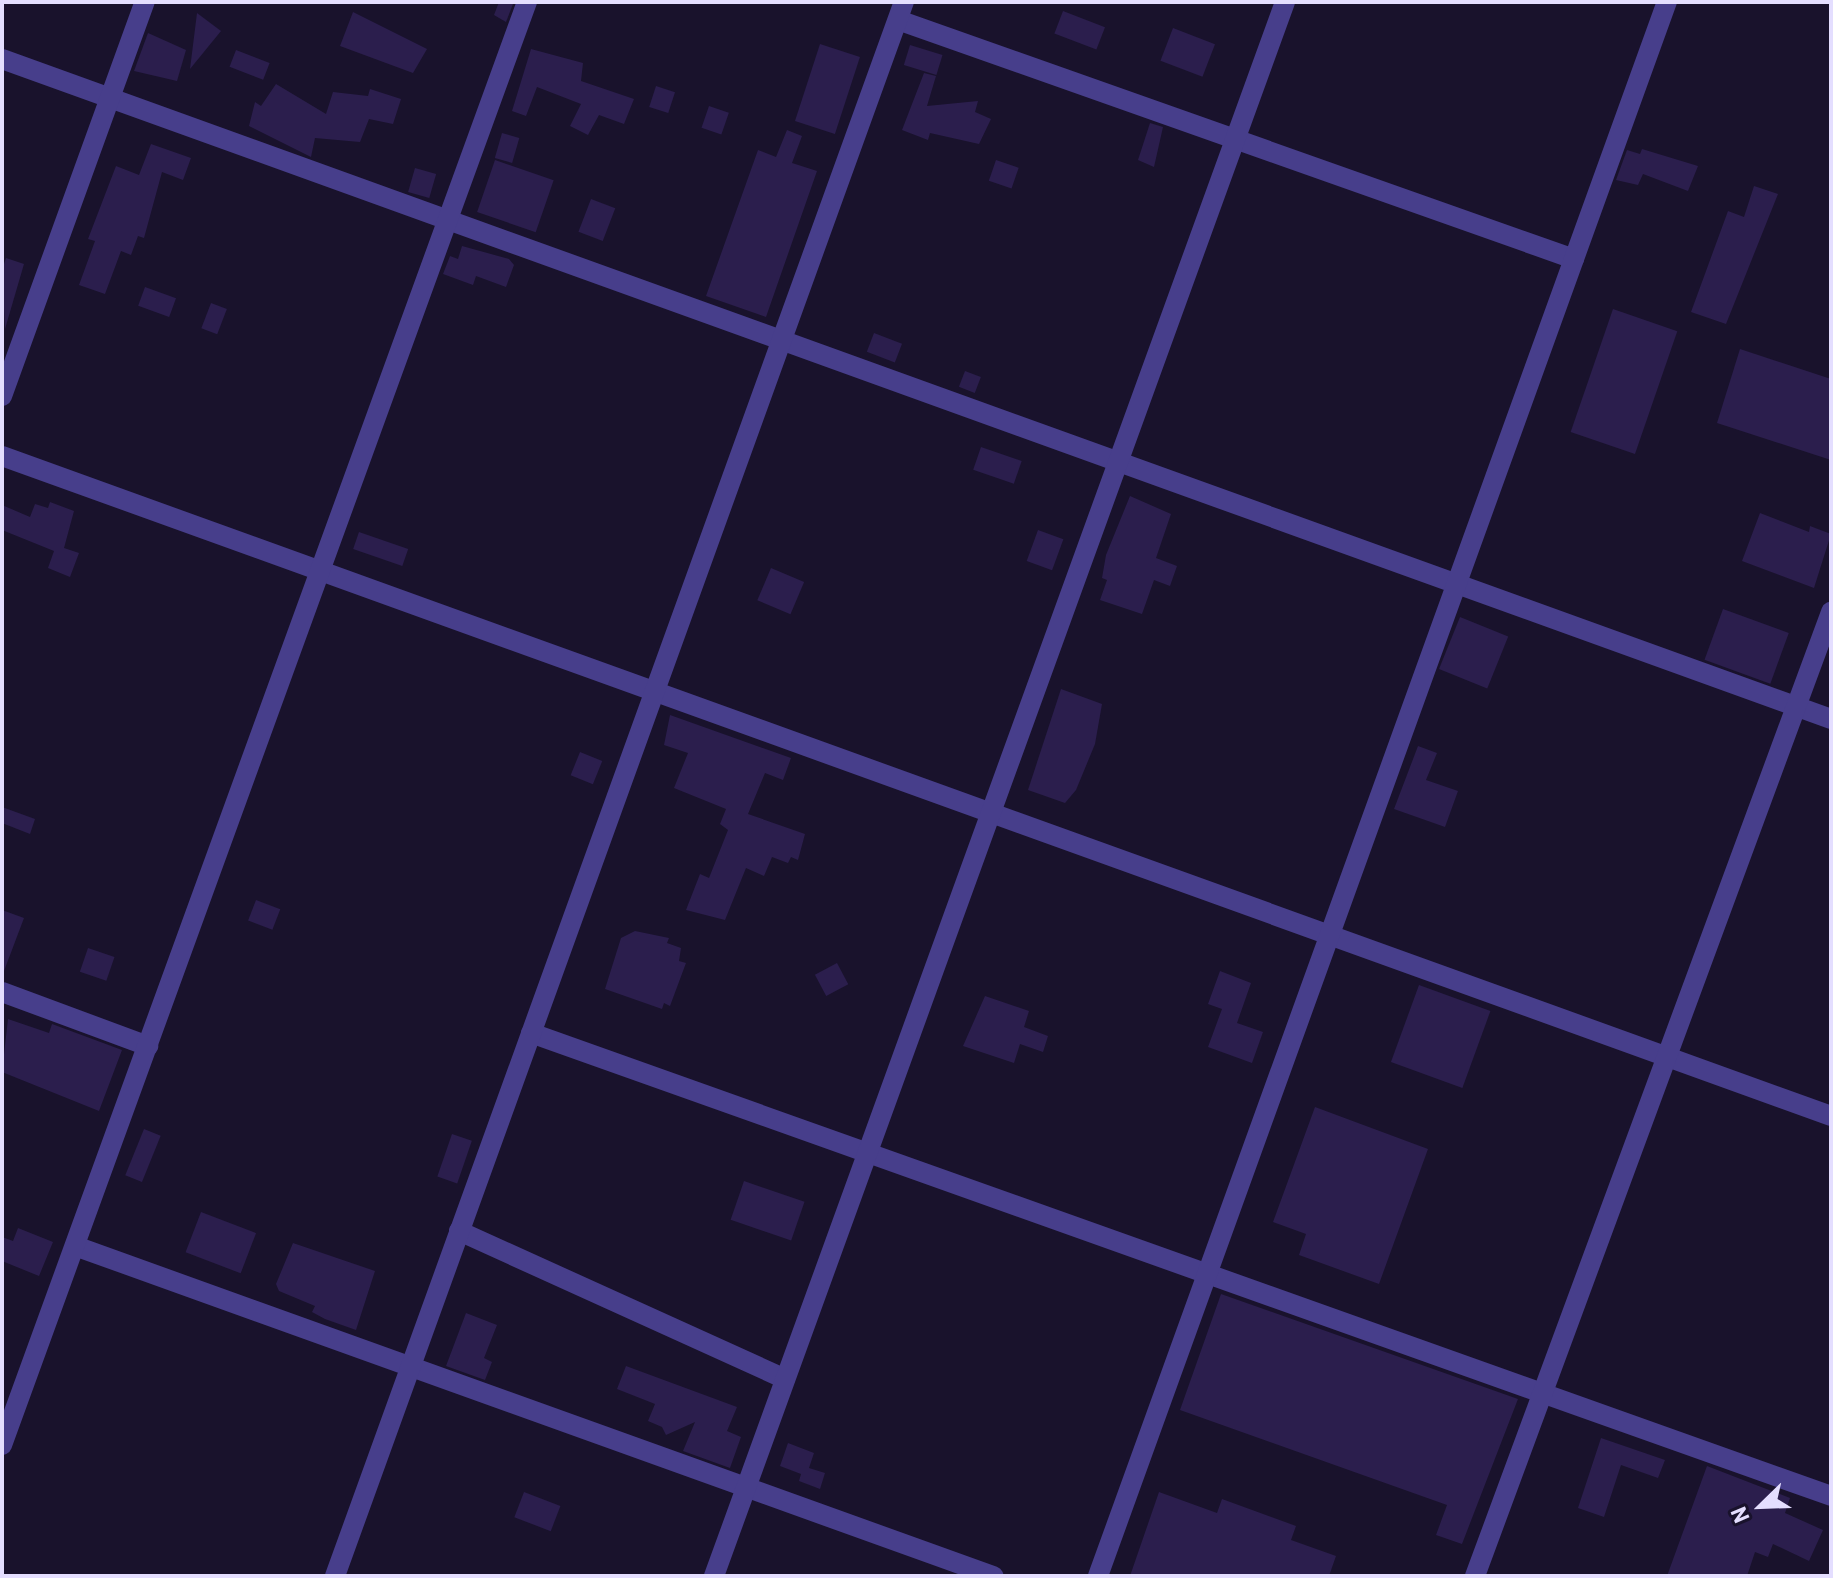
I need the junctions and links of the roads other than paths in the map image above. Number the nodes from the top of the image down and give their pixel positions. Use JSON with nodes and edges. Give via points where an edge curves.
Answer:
{"nodes":[{"id":1,"x":145,"y":2,"type":"edge"},
{"id":2,"x":527,"y":2,"type":"edge"},
{"id":3,"x":1285,"y":2,"type":"edge"},
{"id":4,"x":1667,"y":2,"type":"edge"},
{"id":5,"x":901,"y":11,"type":"edge"},
{"id":6,"x":2,"y":59,"type":"edge"},
{"id":7,"x":110,"y":98,"type":"junction"},
{"id":8,"x":1234,"y":141,"type":"junction"},
{"id":9,"x":448,"y":220,"type":"junction"},
{"id":10,"x":1574,"y":259,"type":"junction"},
{"id":11,"x":781,"y":340,"type":"junction"},
{"id":12,"x":10,"y":350,"type":"edge"},
{"id":13,"x":2,"y":396,"type":"edge"},
{"id":14,"x":2,"y":456,"type":"edge"},
{"id":15,"x":1118,"y":461,"type":"junction"},
{"id":16,"x":320,"y":571,"type":"junction"},
{"id":17,"x":1456,"y":584,"type":"junction"},
{"id":18,"x":1831,"y":612,"type":"edge"},
{"id":19,"x":655,"y":692,"type":"junction"},
{"id":20,"x":1796,"y":707,"type":"junction"},
{"id":21,"x":1831,"y":719,"type":"edge"},
{"id":22,"x":991,"y":813,"type":"junction"},
{"id":23,"x":1330,"y":935,"type":"junction"},
{"id":24,"x":2,"y":992,"type":"edge"},
{"id":25,"x":531,"y":1033,"type":"junction"},
{"id":26,"x":148,"y":1046,"type":"junction"},
{"id":27,"x":1667,"y":1057,"type":"junction"},
{"id":28,"x":1831,"y":1116,"type":"edge"},
{"id":29,"x":868,"y":1152,"type":"junction"},
{"id":30,"x":459,"y":1231,"type":"junction"},
{"id":31,"x":75,"y":1246,"type":"junction"},
{"id":32,"x":1207,"y":1273,"type":"junction"},
{"id":33,"x":410,"y":1367,"type":"junction"},
{"id":34,"x":785,"y":1379,"type":"junction"},
{"id":35,"x":1542,"y":1393,"type":"junction"},
{"id":36,"x":2,"y":1445,"type":"edge"},
{"id":37,"x":746,"y":1487,"type":"junction"},
{"id":38,"x":1831,"y":1496,"type":"edge"},
{"id":39,"x":335,"y":1576,"type":"edge"},
{"id":40,"x":714,"y":1576,"type":"edge"},
{"id":41,"x":993,"y":1576,"type":"edge"},
{"id":42,"x":1098,"y":1576,"type":"edge"},
{"id":43,"x":1475,"y":1576,"type":"edge"}],
"edges":[{"from":1,"to":7,"type":"street"},
{"from":2,"to":9,"type":"street"},
{"from":3,"to":8,"type":"street"},
{"from":4,"to":10,"type":"street"},
{"from":5,"to":8,"type":"street"},
{"from":5,"to":11,"type":"street"},
{"from":6,"to":7,"type":"street"},
{"from":7,"to":9,"type":"street"},
{"from":7,"to":12,"type":"street"},
{"from":8,"to":10,"type":"street"},
{"from":8,"to":15,"type":"street"},
{"from":9,"to":11,"type":"street"},
{"from":9,"to":16,"type":"street"},
{"from":10,"to":17,"type":"street"},
{"from":11,"to":15,"type":"street"},
{"from":11,"to":19,"type":"street"},
{"from":12,"to":13,"type":"street"},
{"from":14,"to":16,"type":"street"},
{"from":15,"to":17,"type":"street"},
{"from":15,"to":22,"type":"street"},
{"from":16,"to":19,"type":"street"},
{"from":16,"to":26,"type":"street"},
{"from":17,"to":20,"type":"street"},
{"from":17,"to":23,"type":"street"},
{"from":18,"to":20,"type":"street"},
{"from":19,"to":22,"type":"street"},
{"from":19,"to":25,"type":"street"},
{"from":20,"to":21,"type":"street"},
{"from":20,"to":27,"type":"street"},
{"from":22,"to":23,"type":"street"},
{"from":22,"to":29,"type":"street"},
{"from":23,"to":27,"type":"street"},
{"from":23,"to":32,"type":"street"},
{"from":24,"to":26,"type":"street"},
{"from":25,"to":29,"type":"street"},
{"from":25,"to":30,"type":"street"},
{"from":26,"to":31,"type":"street"},
{"from":27,"to":28,"type":"street"},
{"from":27,"to":35,"type":"street"},
{"from":29,"to":32,"type":"street"},
{"from":29,"to":34,"type":"street"},
{"from":30,"to":33,"type":"street"},
{"from":30,"to":34,"type":"street"},
{"from":31,"to":33,"type":"street"},
{"from":31,"to":36,"type":"street"},
{"from":32,"to":35,"type":"street"},
{"from":32,"to":42,"type":"street"},
{"from":33,"to":37,"type":"street"},
{"from":33,"to":39,"type":"street"},
{"from":34,"to":37,"type":"street"},
{"from":35,"to":38,"type":"street"},
{"from":35,"to":43,"type":"street"},
{"from":37,"to":40,"type":"street"},
{"from":37,"to":41,"type":"street"}]}
